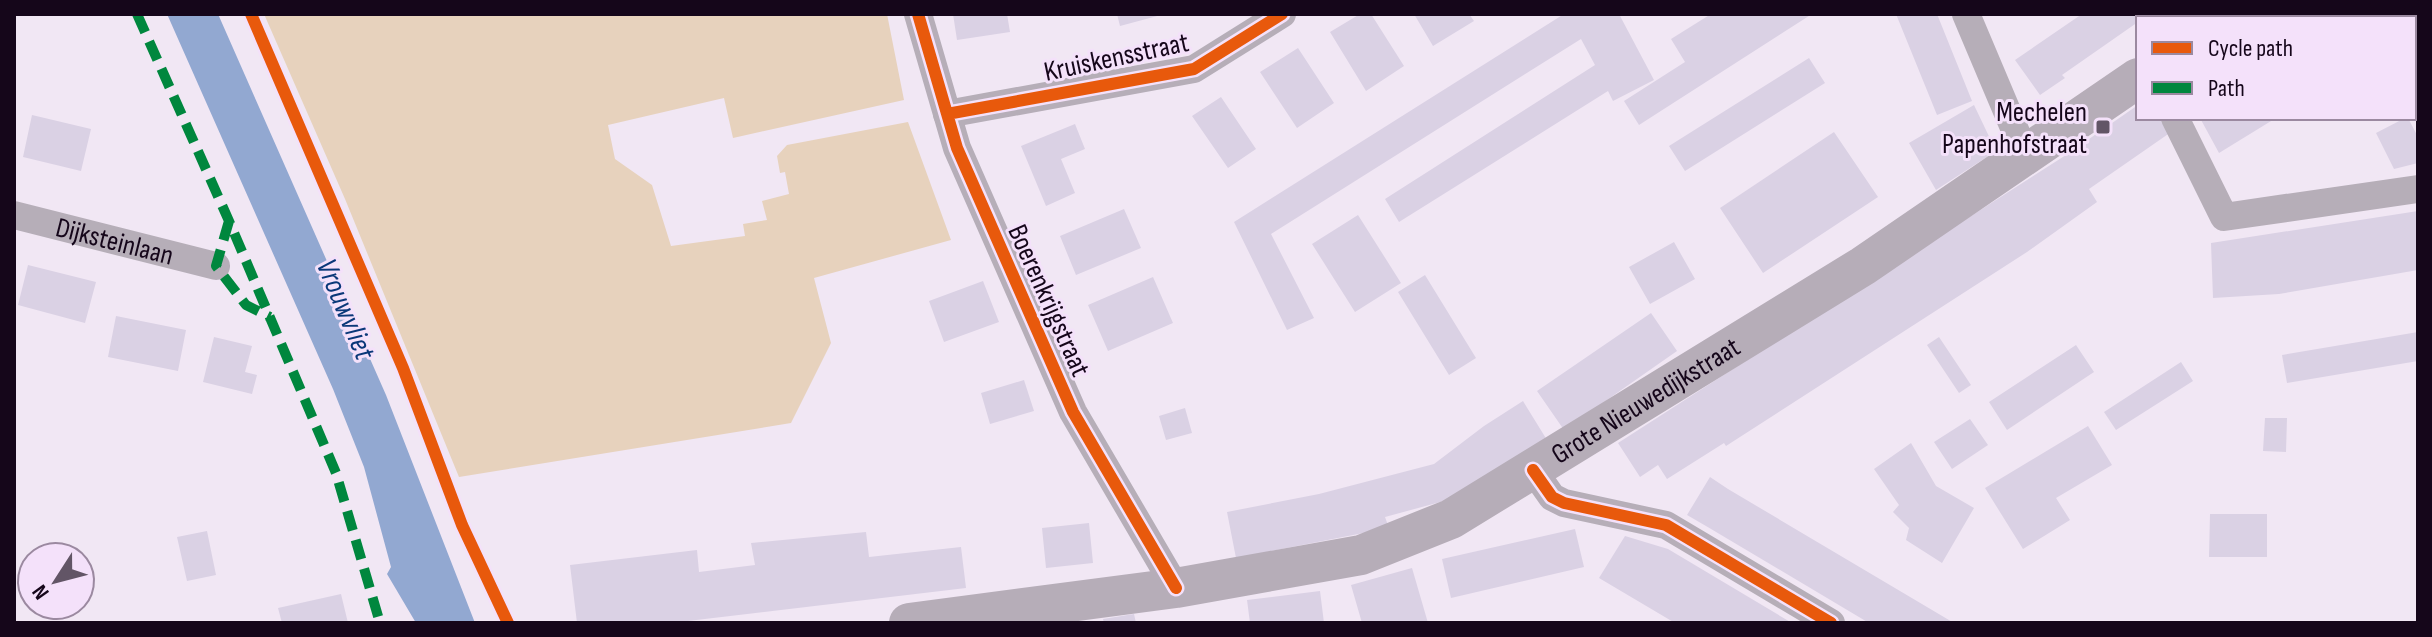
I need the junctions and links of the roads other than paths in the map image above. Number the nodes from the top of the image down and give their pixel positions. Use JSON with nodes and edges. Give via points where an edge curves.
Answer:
{"nodes":[{"id":1,"x":918,"y":14,"type":"edge"},
{"id":2,"x":1282,"y":14,"type":"edge"},
{"id":3,"x":1976,"y":19,"type":"edge"},
{"id":4,"x":2136,"y":79,"type":"edge"},
{"id":5,"x":947,"y":114,"type":"junction"},
{"id":6,"x":2176,"y":120,"type":"edge"},
{"id":7,"x":2026,"y":156,"type":"junction"},
{"id":8,"x":2418,"y":189,"type":"edge"},
{"id":9,"x":14,"y":215,"type":"edge"},
{"id":10,"x":216,"y":266,"type":"dead end"},
{"id":11,"x":1533,"y":470,"type":"junction"},
{"id":12,"x":1176,"y":588,"type":"junction"},
{"id":13,"x":909,"y":623,"type":"edge"},
{"id":14,"x":1831,"y":623,"type":"edge"}],
"edges":[{"from":1,"to":5,"type":"street","name":"Boerenkrijgstraat"},
{"from":2,"to":5,"type":"street","name":"Kruiskensstraat","via":[[1194,69]]},
{"from":3,"to":7,"type":"street"},
{"from":4,"to":7,"type":"main road","name":"Grote Nieuwedijkstraat"},
{"from":5,"to":12,"type":"street","name":"Boerenkrijgstraat","via":[[957,148],[1073,412]]},
{"from":6,"to":8,"type":"street","via":[[2224,217]]},
{"from":7,"to":11,"type":"main road","name":"Grote Nieuwedijkstraat","via":[[1863,266]]},
{"from":9,"to":10,"type":"street","name":"Dijksteinlaan"},
{"from":11,"to":12,"type":"main road","name":"Grote Nieuwedijkstraat","via":[[1451,519],[1361,555]]},
{"from":11,"to":14,"type":"street","via":[[1552,497],[1666,525]]},
{"from":12,"to":13,"type":"main road","name":"Grote Nieuwedijkstraat"}]}
